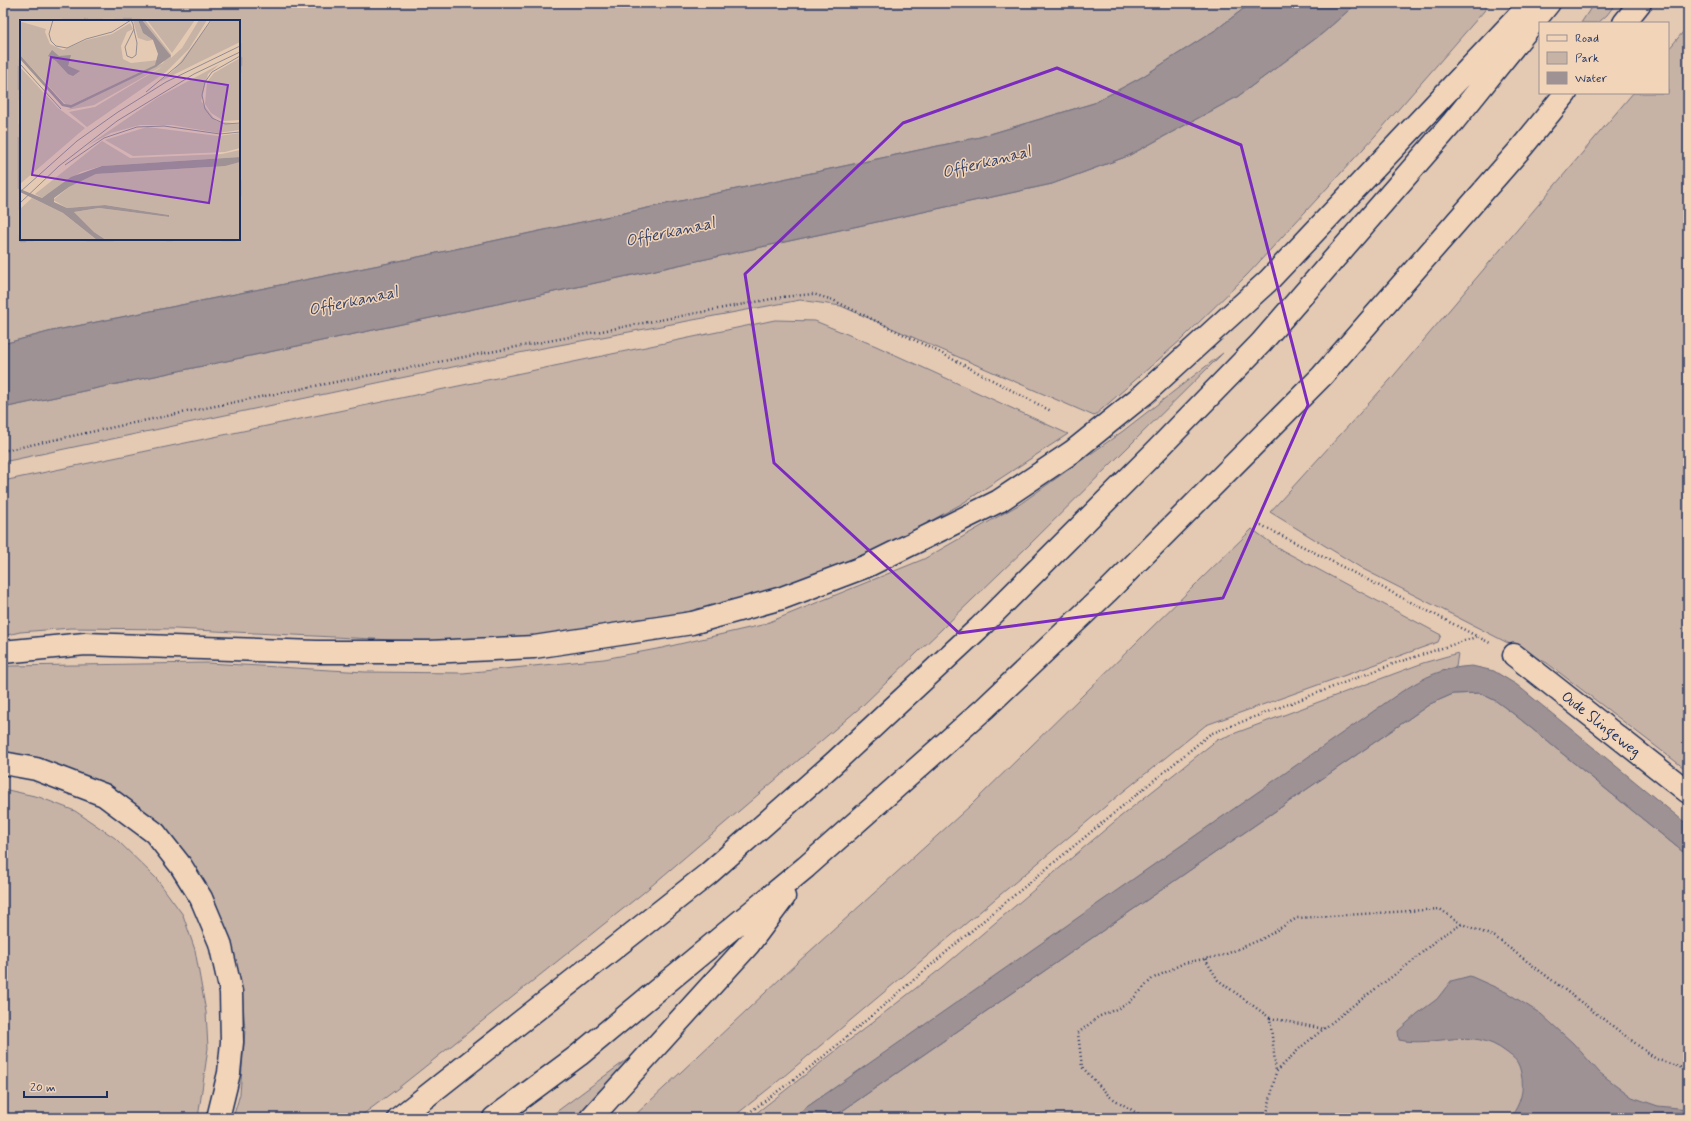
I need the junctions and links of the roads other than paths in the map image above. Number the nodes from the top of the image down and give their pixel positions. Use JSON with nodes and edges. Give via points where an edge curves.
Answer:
{"nodes":[{"id":1,"x":1531,"y":3,"type":"edge"},
{"id":2,"x":1549,"y":3,"type":"edge"},
{"id":3,"x":1640,"y":3,"type":"edge"},
{"id":4,"x":1625,"y":22,"type":"edge"},
{"id":5,"x":1565,"y":94,"type":"edge"},
{"id":6,"x":3,"y":652,"type":"edge"},
{"id":7,"x":1514,"y":655,"type":"dead end"},
{"id":8,"x":3,"y":763,"type":"edge"},
{"id":9,"x":1688,"y":792,"type":"edge"},
{"id":10,"x":806,"y":867,"type":"junction"},
{"id":11,"x":218,"y":1118,"type":"edge"},
{"id":12,"x":399,"y":1118,"type":"edge"},
{"id":13,"x":494,"y":1118,"type":"edge"},
{"id":14,"x":591,"y":1118,"type":"edge"}],
"edges":[{"from":1,"to":6,"type":"main road","via":[[1268,281],[1144,394],[1072,452],[999,501],[867,566],[782,598],[692,623],[534,647],[429,652],[316,652],[85,644]]},
{"from":2,"to":12,"type":"main road","via":[[1453,122],[1261,343],[979,628],[835,762],[708,874]]},
{"from":3,"to":4,"type":"main road"},
{"from":5,"to":10,"type":"main road","via":[[1522,148],[1322,376],[1109,590],[985,708]]},
{"from":7,"to":9,"type":"main road","name":"Oude Slingeweg"},
{"from":8,"to":11,"type":"main road","via":[[36,769],[104,795],[155,833],[181,866],[200,898],[220,943],[231,992],[232,1042],[229,1073]]},
{"from":10,"to":13,"type":"main road","via":[[579,1055]]},
{"from":10,"to":14,"type":"main road","via":[[749,944]]}]}
